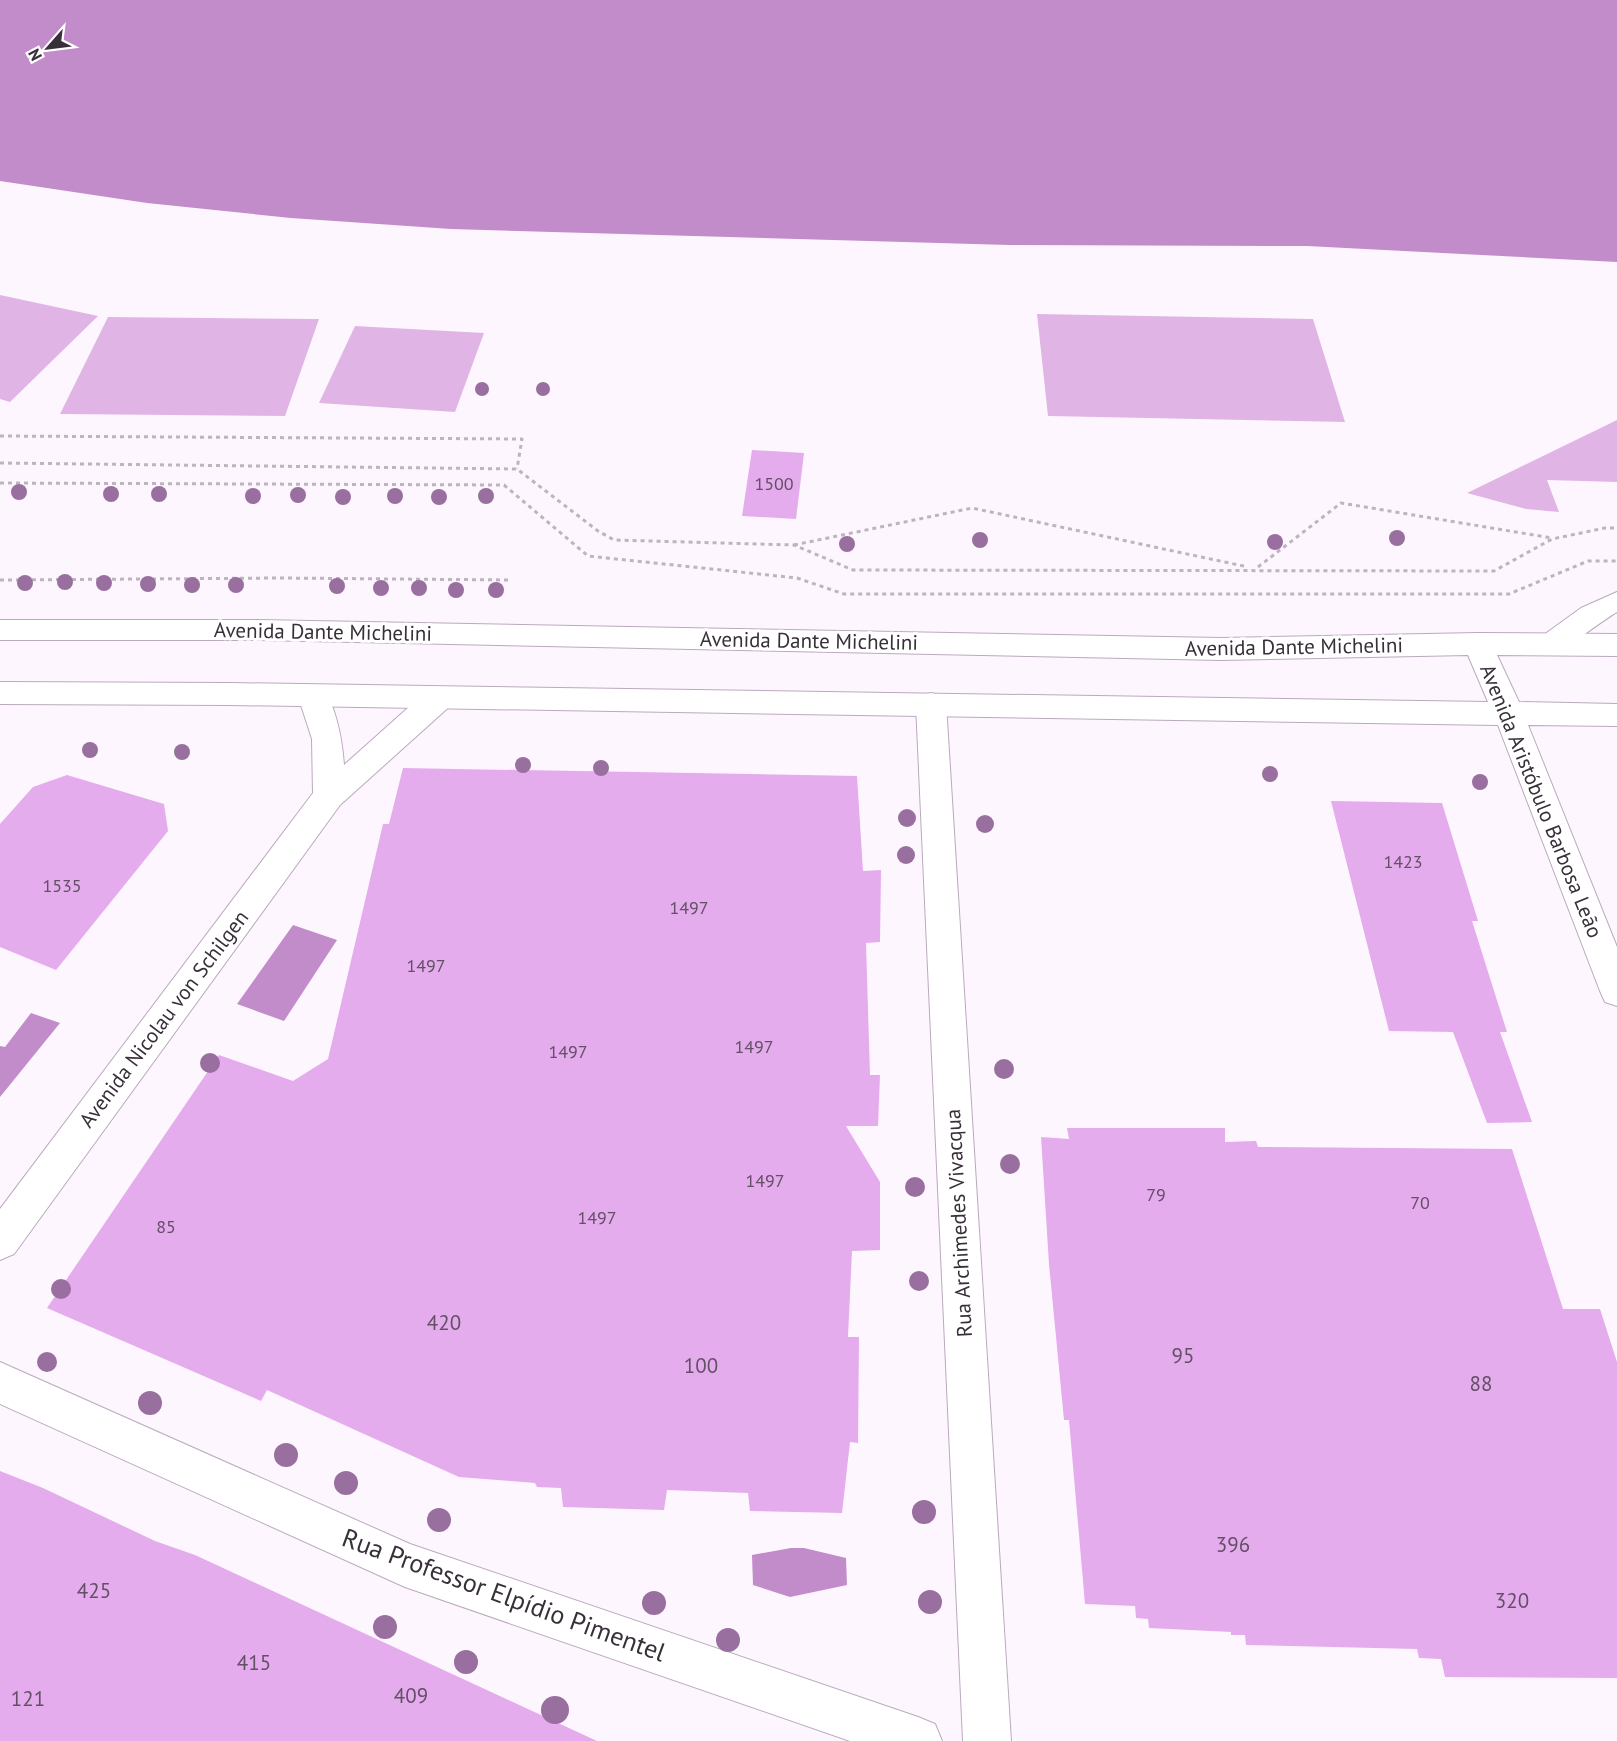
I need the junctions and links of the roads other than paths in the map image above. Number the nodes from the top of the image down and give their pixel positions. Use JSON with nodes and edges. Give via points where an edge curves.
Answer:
{"nodes":[{"id":1,"x":1617,"y":601,"type":"edge"},
{"id":2,"x":0,"y":630,"type":"edge"},
{"id":3,"x":1478,"y":644,"type":"junction"},
{"id":4,"x":1550,"y":644,"type":"junction"},
{"id":5,"x":1617,"y":645,"type":"edge"},
{"id":6,"x":0,"y":693,"type":"edge"},
{"id":7,"x":313,"y":696,"type":"junction"},
{"id":8,"x":439,"y":698,"type":"junction"},
{"id":9,"x":931,"y":704,"type":"junction"},
{"id":10,"x":1510,"y":713,"type":"junction"},
{"id":11,"x":1617,"y":715,"type":"edge"},
{"id":12,"x":329,"y":796,"type":"junction"},
{"id":13,"x":1617,"y":991,"type":"edge"},
{"id":14,"x":0,"y":1241,"type":"edge"},
{"id":15,"x":0,"y":1383,"type":"edge"},
{"id":16,"x":918,"y":1741,"type":"edge"},
{"id":17,"x":987,"y":1741,"type":"edge"}],
"edges":[{"from":1,"to":4,"type":"lane"},
{"from":2,"to":3,"type":"main road","name":"Avenida Dante Michelini","via":[[259,630],[1221,649]]},
{"from":3,"to":4,"type":"main road","name":"Avenida Dante Michelini"},
{"from":3,"to":10,"type":"main road","name":"Avenida Aristóbulo Barbosa Leão"},
{"from":4,"to":5,"type":"main road","name":"Avenida Dante Michelini"},
{"from":6,"to":7,"type":"main road"},
{"from":7,"to":8,"type":"main road"},
{"from":7,"to":12,"type":"main road","via":[[327,739]]},
{"from":8,"to":9,"type":"main road"},
{"from":8,"to":12,"type":"main road","name":"Avenida Nicolau von Schilgen"},
{"from":9,"to":10,"type":"main road"},
{"from":9,"to":17,"type":"main road","name":"Rua Archimedes Vivacqua"},
{"from":10,"to":11,"type":"main road"},
{"from":10,"to":13,"type":"main road","name":"Avenida Aristóbulo Barbosa Leão"},
{"from":12,"to":14,"type":"main road","name":"Avenida Nicolau von Schilgen"},
{"from":15,"to":16,"type":"main road","name":"Rua Professor Elpídio Pimentel","via":[[405,1565]]}]}
